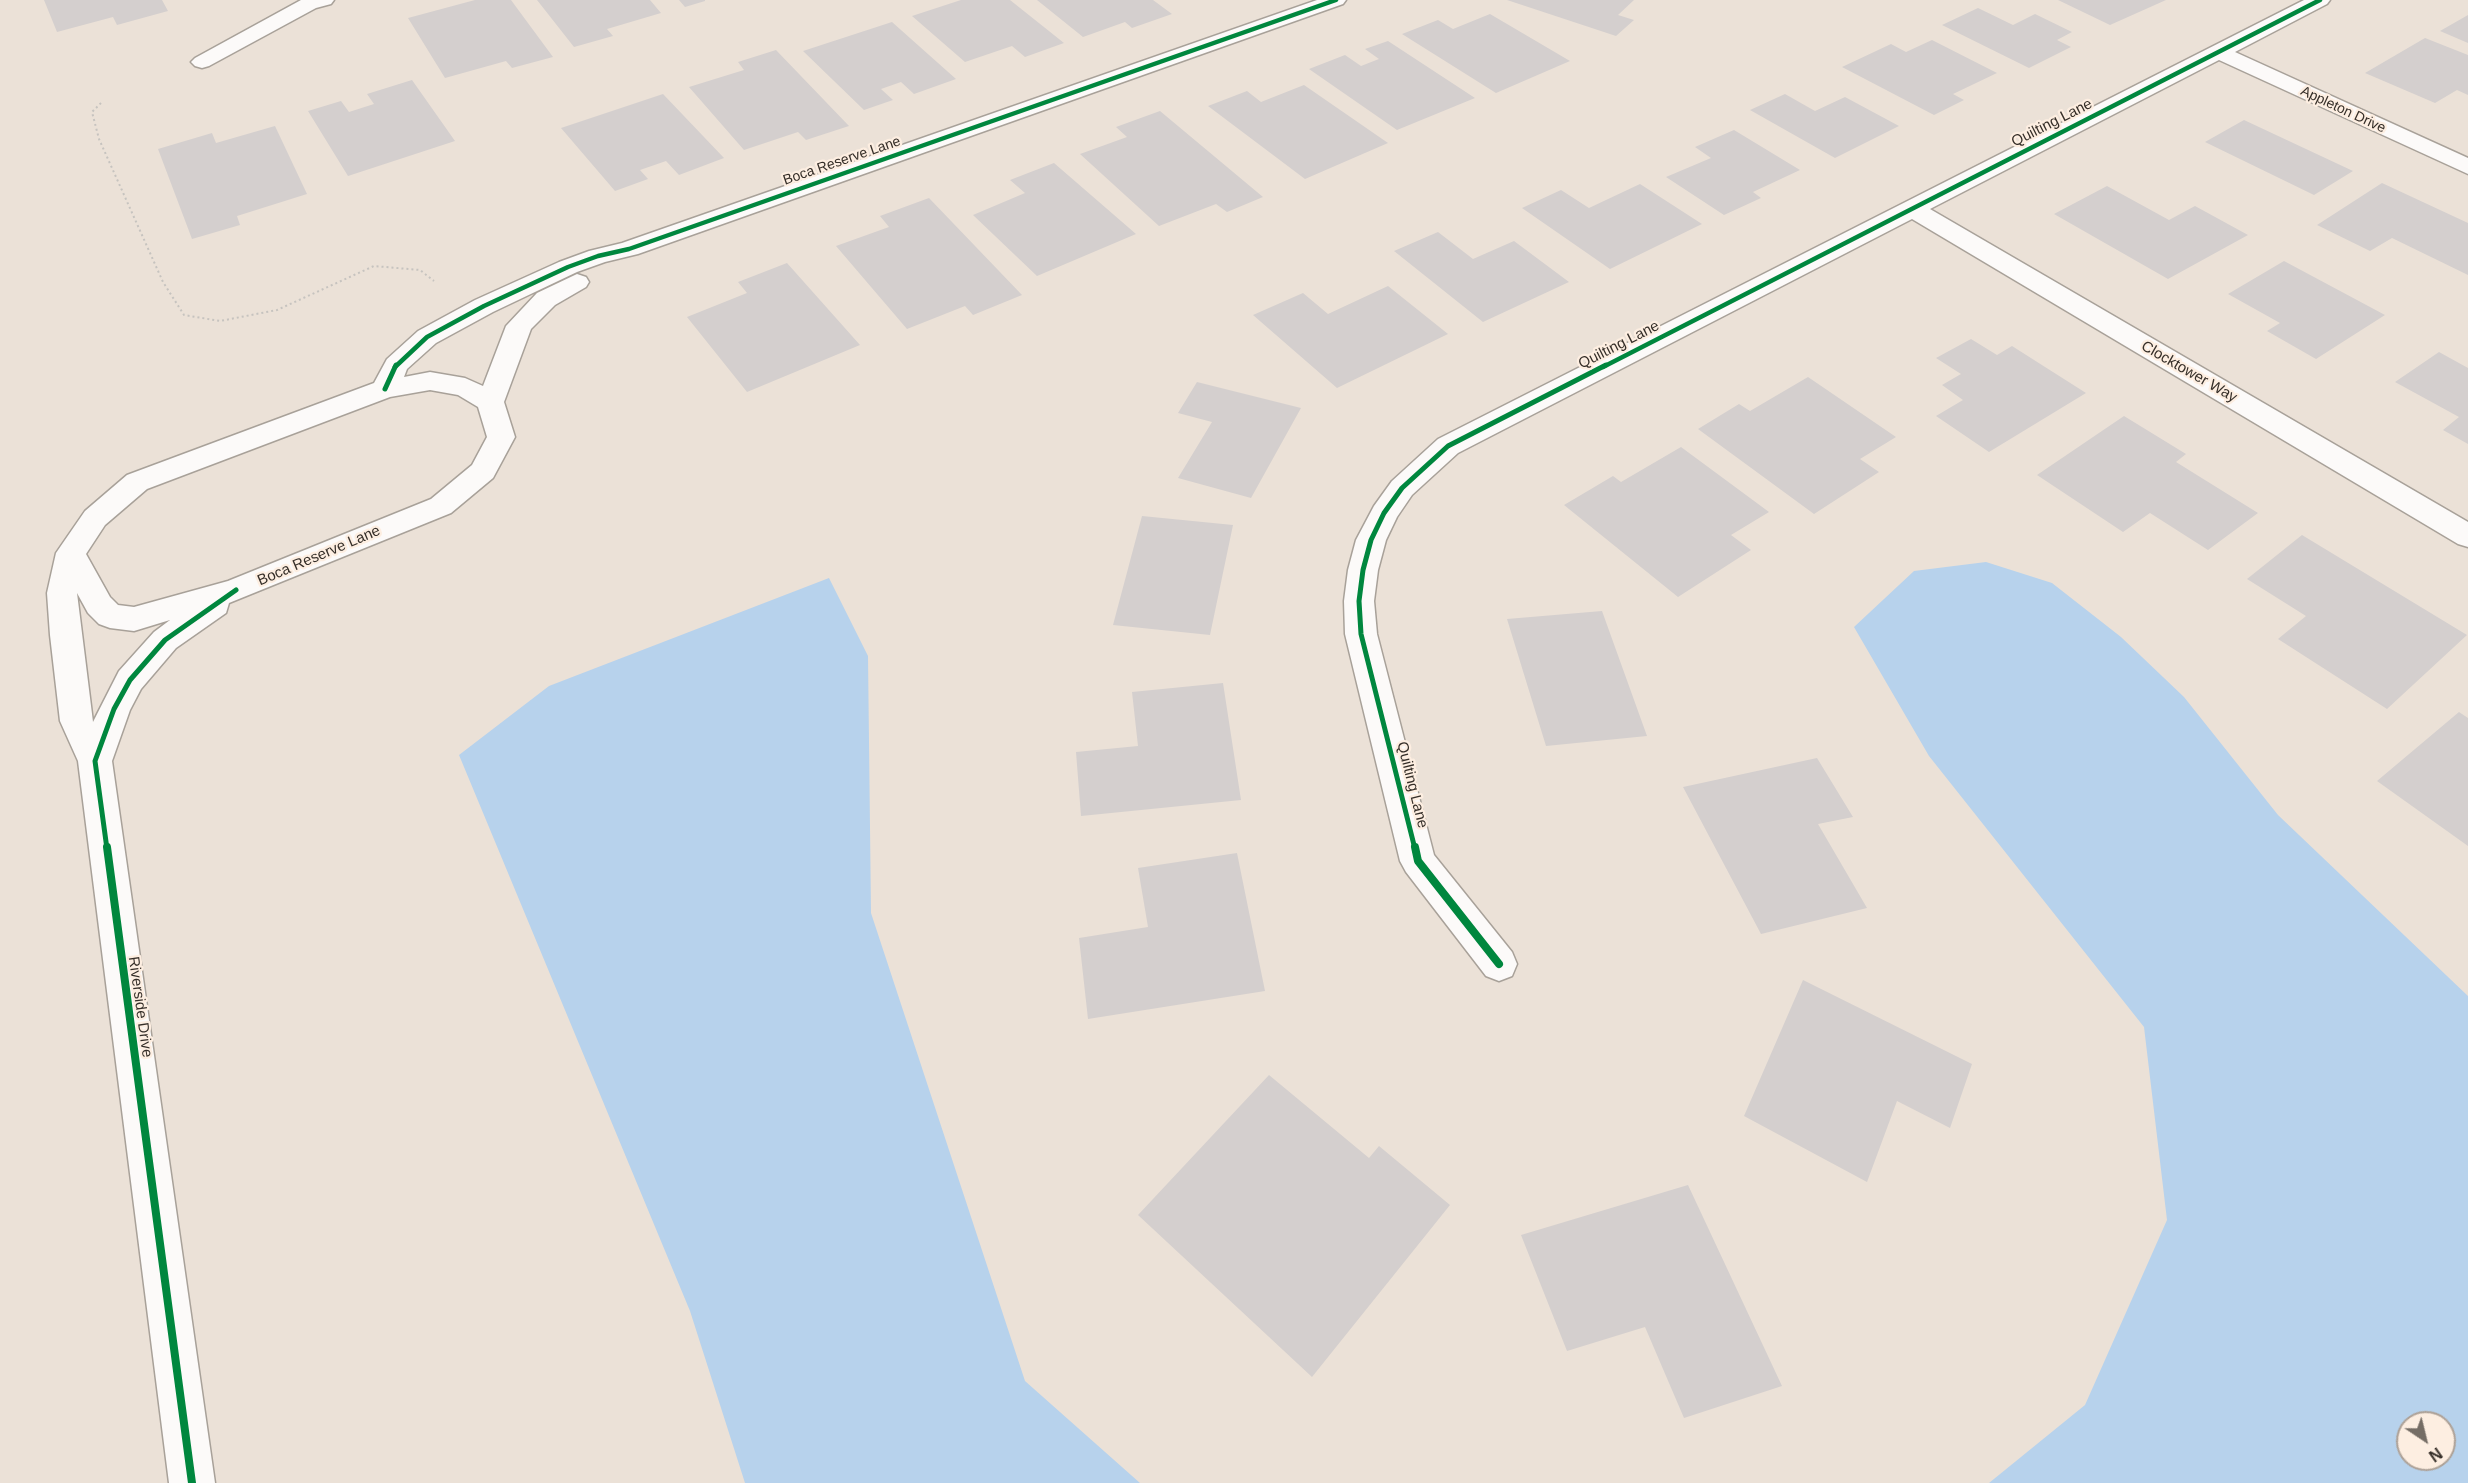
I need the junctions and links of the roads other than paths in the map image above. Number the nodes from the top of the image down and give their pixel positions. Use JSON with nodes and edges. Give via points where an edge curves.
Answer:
{"nodes":[{"id":1,"x":324,"y":0,"type":"edge"},
{"id":2,"x":1336,"y":0,"type":"edge"},
{"id":3,"x":2320,"y":0,"type":"edge"},
{"id":4,"x":2218,"y":52,"type":"junction"},
{"id":5,"x":202,"y":62,"type":"dead end"},
{"id":6,"x":2468,"y":167,"type":"edge"},
{"id":7,"x":1911,"y":208,"type":"junction"},
{"id":8,"x":629,"y":249,"type":"junction"},
{"id":9,"x":385,"y":389,"type":"junction"},
{"id":10,"x":490,"y":402,"type":"junction"},
{"id":11,"x":2468,"y":536,"type":"edge"},
{"id":12,"x":71,"y":553,"type":"junction"},
{"id":13,"x":236,"y":591,"type":"junction"},
{"id":14,"x":95,"y":761,"type":"junction"},
{"id":15,"x":1499,"y":964,"type":"dead end"},
{"id":16,"x":192,"y":1483,"type":"edge"}],
"edges":[{"from":1,"to":5,"type":"street","via":[[309,4]]},
{"from":2,"to":8,"type":"street","name":"Boca Reserve Lane"},
{"from":3,"to":4,"type":"street","name":"Quilting Lane"},
{"from":4,"to":6,"type":"street","name":"Appleton Drive"},
{"from":4,"to":7,"type":"street","name":"Quilting Lane"},
{"from":7,"to":11,"type":"street","name":"Clocktower Way"},
{"from":7,"to":15,"type":"street","name":"Quilting Lane","via":[[1448,446],[1402,488],[1384,513],[1371,540],[1359,601],[1364,645],[1418,861]]},
{"from":8,"to":9,"type":"street","name":"Boca Reserve Lane","via":[[568,267],[427,337],[396,365]]},
{"from":8,"to":10,"type":"street","name":"Boca Reserve Lane","via":[[546,299],[519,326]]},
{"from":9,"to":10,"type":"street","via":[[430,381],[465,387]]},
{"from":9,"to":12,"type":"street","via":[[137,482],[95,518]]},
{"from":10,"to":13,"type":"street","name":"Boca Reserve Lane","via":[[501,437],[483,471],[441,506]]},
{"from":12,"to":13,"type":"street","name":"Boca Reserve Lane","via":[[99,605],[110,616],[134,619]]},
{"from":12,"to":14,"type":"street","via":[[62,593],[66,635],[76,720]]},
{"from":13,"to":14,"type":"street","name":"Riverside Drive","via":[[165,640],[130,680],[114,709]]},
{"from":14,"to":16,"type":"street","name":"Riverside Drive"}]}
